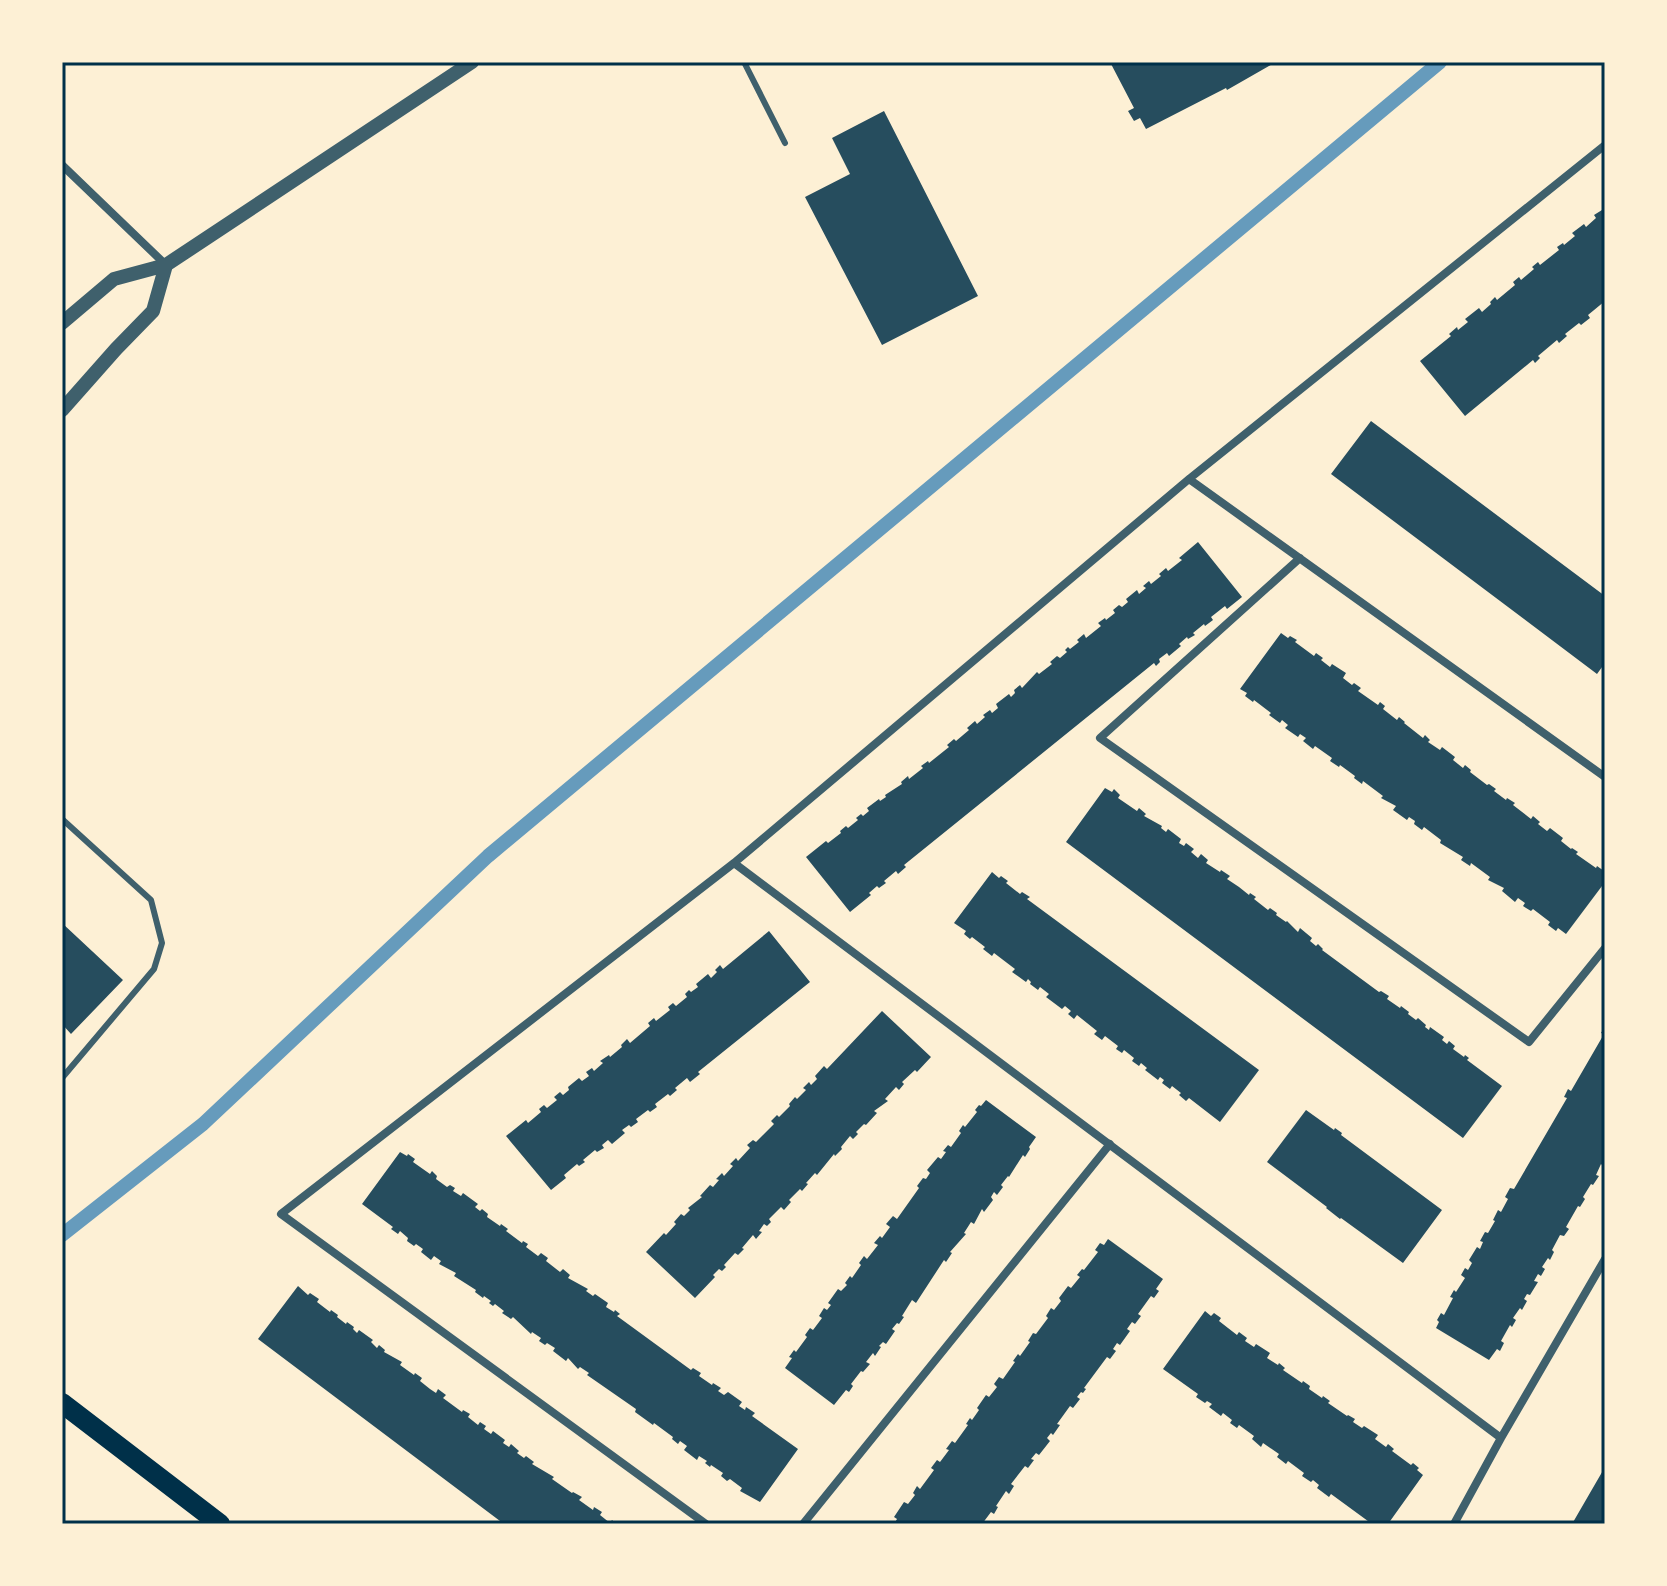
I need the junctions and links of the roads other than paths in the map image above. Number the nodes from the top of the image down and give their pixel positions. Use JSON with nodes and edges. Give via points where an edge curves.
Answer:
{"nodes":[{"id":1,"x":472,"y":62,"type":"edge"},
{"id":2,"x":744,"y":62,"type":"edge"},
{"id":3,"x":785,"y":143,"type":"dead end"},
{"id":4,"x":1605,"y":145,"type":"edge"},
{"id":5,"x":62,"y":165,"type":"edge"},
{"id":6,"x":166,"y":265,"type":"junction"},
{"id":7,"x":62,"y":323,"type":"edge"},
{"id":8,"x":62,"y":410,"type":"edge"},
{"id":9,"x":1189,"y":479,"type":"junction"},
{"id":10,"x":1300,"y":558,"type":"junction"},
{"id":11,"x":1605,"y":777,"type":"edge"},
{"id":12,"x":62,"y":819,"type":"edge"},
{"id":13,"x":734,"y":863,"type":"junction"},
{"id":14,"x":1605,"y":948,"type":"edge"},
{"id":15,"x":63,"y":1075,"type":"edge"},
{"id":16,"x":1110,"y":1144,"type":"junction"},
{"id":17,"x":1605,"y":1259,"type":"edge"},
{"id":18,"x":62,"y":1403,"type":"edge"},
{"id":19,"x":1501,"y":1438,"type":"junction"},
{"id":20,"x":220,"y":1524,"type":"edge"},
{"id":21,"x":706,"y":1524,"type":"edge"},
{"id":22,"x":803,"y":1524,"type":"edge"},
{"id":23,"x":1454,"y":1524,"type":"edge"}],
"edges":[{"from":1,"to":6,"type":"street"},
{"from":2,"to":3,"type":"lane"},
{"from":4,"to":9,"type":"street"},
{"from":5,"to":6,"type":"street"},
{"from":6,"to":7,"type":"street","via":[[114,279]]},
{"from":6,"to":8,"type":"street","via":[[153,311]]},
{"from":9,"to":10,"type":"street"},
{"from":9,"to":13,"type":"street"},
{"from":10,"to":11,"type":"street"},
{"from":10,"to":14,"type":"street","via":[[1100,738],[1529,1042]]},
{"from":12,"to":15,"type":"lane","via":[[151,900],[162,943],[154,969]]},
{"from":13,"to":16,"type":"street"},
{"from":13,"to":21,"type":"street","via":[[281,1214]]},
{"from":16,"to":19,"type":"street"},
{"from":16,"to":22,"type":"street"},
{"from":17,"to":19,"type":"street"},
{"from":18,"to":20,"type":"main road"},
{"from":19,"to":23,"type":"street"}]}
